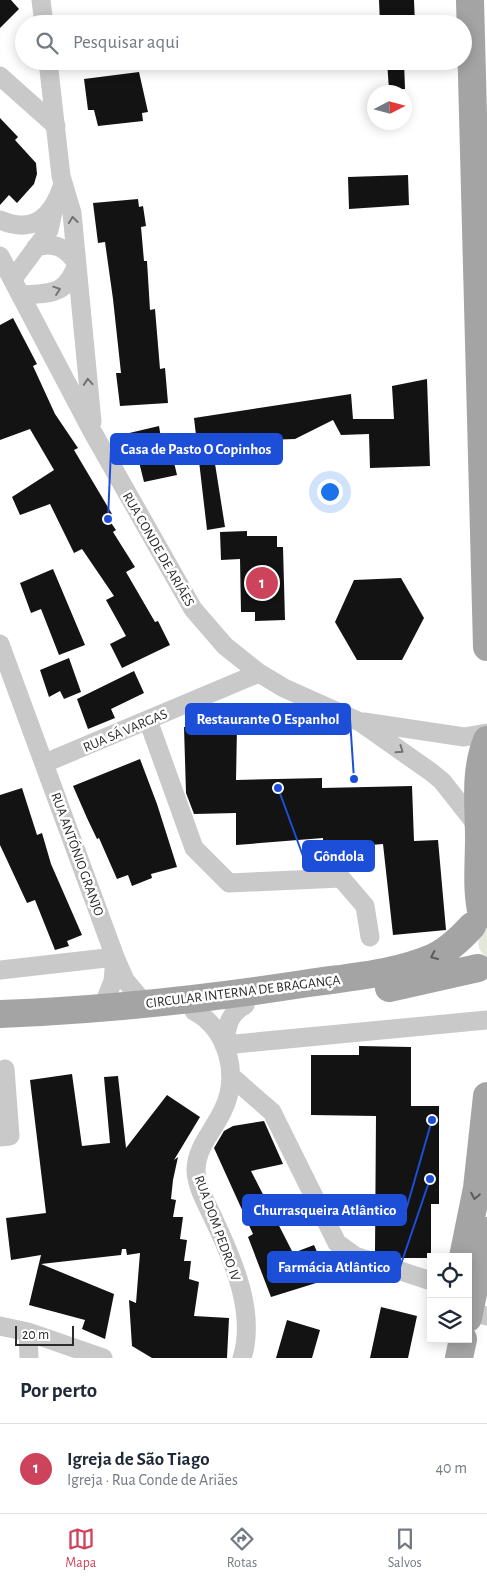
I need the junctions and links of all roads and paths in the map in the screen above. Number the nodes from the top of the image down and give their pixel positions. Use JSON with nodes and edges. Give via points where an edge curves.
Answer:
{"nodes":[{"id":1,"x":41,"y":0,"type":"edge"},
{"id":2,"x":470,"y":0,"type":"edge"},
{"id":3,"x":43,"y":15,"type":"edge"},
{"id":4,"x":470,"y":15,"type":"edge"},
{"id":5,"x":49,"y":70,"type":"edge"},
{"id":6,"x":472,"y":70,"type":"edge"},
{"id":7,"x":0,"y":76,"type":"edge"},
{"id":8,"x":56,"y":126,"type":"junction"},
{"id":9,"x":64,"y":184,"type":"junction"},
{"id":10,"x":54,"y":207,"type":"junction"},
{"id":11,"x":0,"y":220,"type":"edge"},
{"id":12,"x":36,"y":248,"type":"junction"},
{"id":13,"x":0,"y":256,"type":"edge"},
{"id":14,"x":77,"y":264,"type":"junction"},
{"id":15,"x":17,"y":287,"type":"junction"},
{"id":16,"x":92,"y":431,"type":"junction"},
{"id":17,"x":487,"y":617,"type":"edge"},
{"id":18,"x":0,"y":644,"type":"edge"},
{"id":19,"x":487,"y":647,"type":"edge"},
{"id":20,"x":259,"y":672,"type":"junction"},
{"id":21,"x":148,"y":720,"type":"junction"},
{"id":22,"x":360,"y":722,"type":"junction"},
{"id":23,"x":487,"y":734,"type":"edge"},
{"id":24,"x":487,"y":740,"type":"edge"},
{"id":25,"x":45,"y":763,"type":"junction"},
{"id":26,"x":479,"y":837,"type":"junction"},
{"id":27,"x":480,"y":918,"type":"edge"},
{"id":28,"x":370,"y":937,"type":"dead end"},
{"id":29,"x":115,"y":957,"type":"junction"},
{"id":30,"x":0,"y":970,"type":"edge"},
{"id":31,"x":483,"y":970,"type":"edge"},
{"id":32,"x":145,"y":1004,"type":"junction"},
{"id":33,"x":245,"y":1005,"type":"junction"},
{"id":34,"x":102,"y":1008,"type":"junction"},
{"id":35,"x":194,"y":1010,"type":"junction"},
{"id":36,"x":0,"y":1014,"type":"edge"},
{"id":37,"x":487,"y":1020,"type":"edge"},
{"id":38,"x":0,"y":1026,"type":"edge"},
{"id":39,"x":224,"y":1045,"type":"junction"},
{"id":40,"x":5,"y":1069,"type":"dead end"},
{"id":41,"x":232,"y":1077,"type":"junction"},
{"id":42,"x":487,"y":1096,"type":"edge"},
{"id":43,"x":0,"y":1138,"type":"edge"},
{"id":44,"x":487,"y":1225,"type":"edge"},
{"id":45,"x":472,"y":1253,"type":"edge"},
{"id":46,"x":472,"y":1259,"type":"edge"},
{"id":47,"x":472,"y":1270,"type":"edge"},
{"id":48,"x":427,"y":1280,"type":"edge"},
{"id":49,"x":476,"y":1304,"type":"edge"},
{"id":50,"x":1,"y":1320,"type":"edge"},
{"id":51,"x":28,"y":1332,"type":"junction"},
{"id":52,"x":443,"y":1343,"type":"edge"},
{"id":53,"x":462,"y":1343,"type":"edge"},
{"id":54,"x":29,"y":1358,"type":"edge"},
{"id":55,"x":103,"y":1358,"type":"edge"},
{"id":56,"x":242,"y":1358,"type":"edge"},
{"id":57,"x":440,"y":1358,"type":"edge"},
{"id":58,"x":458,"y":1358,"type":"edge"}],
"edges":[{"from":1,"to":3,"type":"street"},
{"from":2,"to":4,"type":"main road"},
{"from":5,"to":8,"type":"street"},
{"from":6,"to":17,"type":"main road"},
{"from":7,"to":8,"type":"street"},
{"from":8,"to":9,"type":"street"},
{"from":9,"to":10,"type":"street"},
{"from":14,"to":9,"type":"street","one_way":true,"via":[[72,213]]},
{"from":10,"to":11,"type":"street","via":[[36,223],[14,225]]},
{"from":10,"to":12,"type":"street","via":[[49,230]]},
{"from":12,"to":14,"type":"street","via":[[60,246],[70,252]]},
{"from":12,"to":15,"type":"street"},
{"from":13,"to":15,"type":"street","name":"RUA CONDE DE ARIÃES"},
{"from":15,"to":14,"type":"street","one_way":true,"via":[[58,291],[67,286]]},
{"from":16,"to":14,"type":"street","one_way":true},
{"from":15,"to":16,"type":"street","name":"RUA CONDE DE ARIÃES"},
{"from":16,"to":20,"type":"street","name":"RUA CONDE DE ARIÃES","via":[[193,608],[225,646]]},
{"from":17,"to":19,"type":"main road"},
{"from":18,"to":25,"type":"street","name":"RUA ANTÓNIO GRANJO"},
{"from":20,"to":21,"type":"street","name":"RUA SÁ VARGAS"},
{"from":20,"to":22,"type":"street","name":"RUA CONDE DE ARIÃES","via":[[284,688]]},
{"from":21,"to":25,"type":"street","name":"RUA SÁ VARGAS"},
{"from":21,"to":28,"type":"street","via":[[194,848],[229,883],[341,878],[365,906]]},
{"from":22,"to":23,"type":"street","name":"RUA CONDE DE ARIÃES","via":[[464,737]]},
{"from":22,"to":26,"type":"street","name":"RUA CONDE DE ARIÃES","one_way":true,"via":[[442,782],[472,818]]},
{"from":24,"to":26,"type":"main road","via":[[479,771]]},
{"from":25,"to":29,"type":"street","name":"RUA ANTÓNIO GRANJO"},
{"from":26,"to":27,"type":"main road"},
{"from":27,"to":31,"type":"main road","via":[[469,933],[467,948]]},
{"from":27,"to":32,"type":"main road","name":"CIRCULAR INTERNA DE BRAGANÇA","one_way":true,"via":[[449,948],[398,969]]},
{"from":29,"to":30,"type":"street"},
{"from":29,"to":32,"type":"street","name":"RUA ANTÓNIO GRANJO","via":[[125,980]]},
{"from":29,"to":34,"type":"street","via":[[113,981]]},
{"from":31,"to":33,"type":"main road","name":"CIRCULAR INTERNA DE BRAGANÇA","via":[[388,988]]},
{"from":32,"to":34,"type":"main road","name":"CIRCULAR INTERNA DE BRAGANÇA"},
{"from":33,"to":35,"type":"main road","name":"CIRCULAR INTERNA DE BRAGANÇA"},
{"from":33,"to":39,"type":"street","via":[[231,1016]]},
{"from":34,"to":36,"type":"main road","name":"CIRCULAR INTERNA DE BRAGANÇA"},
{"from":35,"to":38,"type":"main road","name":"CIRCULAR INTERNA DE BRAGANÇA","via":[[64,1026]]},
{"from":35,"to":39,"type":"street","via":[[210,1021]]},
{"from":37,"to":39,"type":"street"},
{"from":39,"to":41,"type":"street","name":"RUA DOM PEDRO IV"},
{"from":40,"to":43,"type":"street","via":[[10,1136]]},
{"from":41,"to":48,"type":"street","via":[[272,1112],[337,1243],[355,1256]]},
{"from":41,"to":56,"type":"street","name":"RUA DOM PEDRO IV","via":[[224,1109],[201,1147],[196,1169],[202,1194],[229,1252],[239,1287],[246,1322]]},
{"from":42,"to":45,"type":"main road","one_way":true},
{"from":44,"to":46,"type":"main road"},
{"from":47,"to":49,"type":"main road"},
{"from":50,"to":51,"type":"street"},
{"from":51,"to":54,"type":"street"},
{"from":51,"to":55,"type":"street"},
{"from":52,"to":57,"type":"main road"},
{"from":53,"to":58,"type":"main road"}]}
